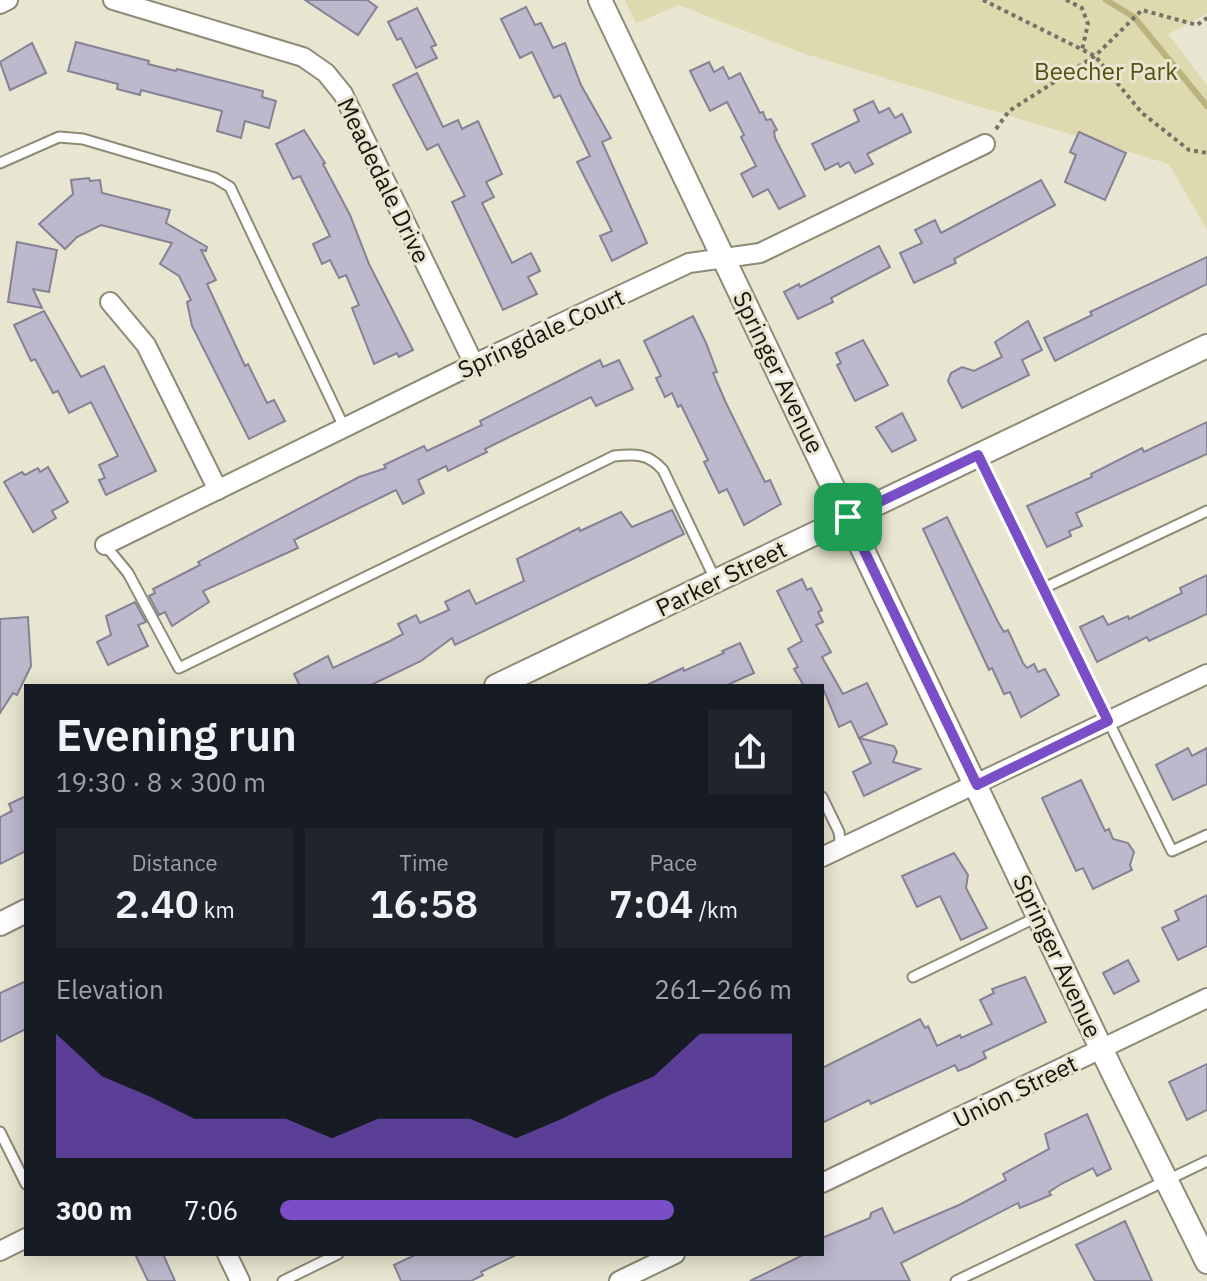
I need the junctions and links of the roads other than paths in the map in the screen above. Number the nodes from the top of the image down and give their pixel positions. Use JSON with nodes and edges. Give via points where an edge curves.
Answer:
{"nodes":[{"id":1,"x":8,"y":0,"type":"edge"},
{"id":2,"x":113,"y":0,"type":"edge"},
{"id":3,"x":600,"y":0,"type":"edge"},
{"id":4,"x":0,"y":4,"type":"edge"},
{"id":5,"x":985,"y":144,"type":"road end"},
{"id":6,"x":0,"y":163,"type":"edge"},
{"id":7,"x":724,"y":257,"type":"junction"},
{"id":8,"x":110,"y":302,"type":"dead end"},
{"id":9,"x":1207,"y":346,"type":"edge"},
{"id":10,"x":474,"y":364,"type":"junction"},
{"id":11,"x":344,"y":427,"type":"junction"},
{"id":12,"x":978,"y":455,"type":"junction"},
{"id":13,"x":218,"y":490,"type":"junction"},
{"id":14,"x":1207,"y":511,"type":"edge"},
{"id":15,"x":848,"y":517,"type":"junction"},
{"id":16,"x":105,"y":545,"type":"joint"},
{"id":17,"x":715,"y":581,"type":"junction"},
{"id":18,"x":1044,"y":588,"type":"junction"},
{"id":19,"x":1207,"y":674,"type":"edge"},
{"id":20,"x":500,"y":684,"type":"edge"},
{"id":21,"x":1108,"y":721,"type":"junction"},
{"id":22,"x":977,"y":785,"type":"junction"},
{"id":23,"x":824,"y":801,"type":"edge"},
{"id":24,"x":1207,"y":835,"type":"edge"},
{"id":25,"x":841,"y":848,"type":"junction"},
{"id":26,"x":824,"y":856,"type":"edge"},
{"id":27,"x":24,"y":912,"type":"edge"},
{"id":28,"x":1039,"y":916,"type":"junction"},
{"id":29,"x":0,"y":924,"type":"edge"},
{"id":30,"x":913,"y":977,"type":"dead end"},
{"id":31,"x":1207,"y":998,"type":"edge"},
{"id":32,"x":1102,"y":1049,"type":"junction"},
{"id":33,"x":0,"y":1132,"type":"edge"},
{"id":34,"x":1207,"y":1161,"type":"edge"},
{"id":35,"x":24,"y":1180,"type":"edge"},
{"id":36,"x":1168,"y":1180,"type":"junction"},
{"id":37,"x":824,"y":1182,"type":"edge"},
{"id":38,"x":24,"y":1239,"type":"edge"},
{"id":39,"x":0,"y":1251,"type":"edge"},
{"id":40,"x":228,"y":1256,"type":"edge"},
{"id":41,"x":334,"y":1256,"type":"edge"},
{"id":42,"x":671,"y":1256,"type":"edge"},
{"id":43,"x":1207,"y":1262,"type":"edge"},
{"id":44,"x":240,"y":1281,"type":"edge"},
{"id":45,"x":283,"y":1281,"type":"edge"},
{"id":46,"x":619,"y":1281,"type":"edge"},
{"id":47,"x":956,"y":1281,"type":"edge"}],
"edges":[{"from":1,"to":4,"type":"street"},
{"from":2,"to":10,"type":"street","name":"Meadedale Drive","via":[[303,57],[326,73],[343,94]]},
{"from":3,"to":7,"type":"street","name":"Springer Avenue"},
{"from":5,"to":7,"type":"street","name":"Springdale Court","via":[[760,253]]},
{"from":6,"to":11,"type":"lane","via":[[59,137],[83,139],[230,187]]},
{"from":7,"to":10,"type":"street","name":"Springdale Court","via":[[689,263]]},
{"from":7,"to":15,"type":"street","name":"Springer Avenue"},
{"from":8,"to":13,"type":"street","via":[[146,345]]},
{"from":9,"to":12,"type":"street","name":"Parker Street"},
{"from":10,"to":11,"type":"street","name":"Springdale Court"},
{"from":11,"to":13,"type":"street","name":"Springdale Court"},
{"from":12,"to":15,"type":"street","name":"Parker Street"},
{"from":12,"to":18,"type":"lane"},
{"from":13,"to":16,"type":"street","name":"Springdale Court"},
{"from":14,"to":18,"type":"lane"},
{"from":15,"to":17,"type":"street","name":"Parker Street"},
{"from":15,"to":22,"type":"street","name":"Springer Avenue"},
{"from":16,"to":17,"type":"lane","via":[[128,573],[179,668],[614,456],[639,454],[663,470]]},
{"from":17,"to":20,"type":"street","name":"Parker Street"},
{"from":18,"to":21,"type":"lane"},
{"from":19,"to":21,"type":"street"},
{"from":21,"to":22,"type":"street"},
{"from":21,"to":24,"type":"lane","via":[[1172,851]]},
{"from":22,"to":25,"type":"street"},
{"from":22,"to":28,"type":"street","name":"Springer Avenue"},
{"from":23,"to":25,"type":"lane"},
{"from":25,"to":26,"type":"street"},
{"from":27,"to":29,"type":"street"},
{"from":28,"to":30,"type":"lane"},
{"from":28,"to":32,"type":"street","name":"Springer Avenue"},
{"from":31,"to":32,"type":"street","name":"Union Street"},
{"from":32,"to":36,"type":"street","name":"Springer Avenue"},
{"from":32,"to":37,"type":"street","name":"Union Street"},
{"from":33,"to":35,"type":"lane"},
{"from":34,"to":36,"type":"lane"},
{"from":36,"to":43,"type":"street","name":"Springer Avenue"},
{"from":36,"to":47,"type":"lane"},
{"from":38,"to":39,"type":"street"},
{"from":40,"to":44,"type":"street"},
{"from":41,"to":45,"type":"lane"},
{"from":42,"to":46,"type":"street"}]}
